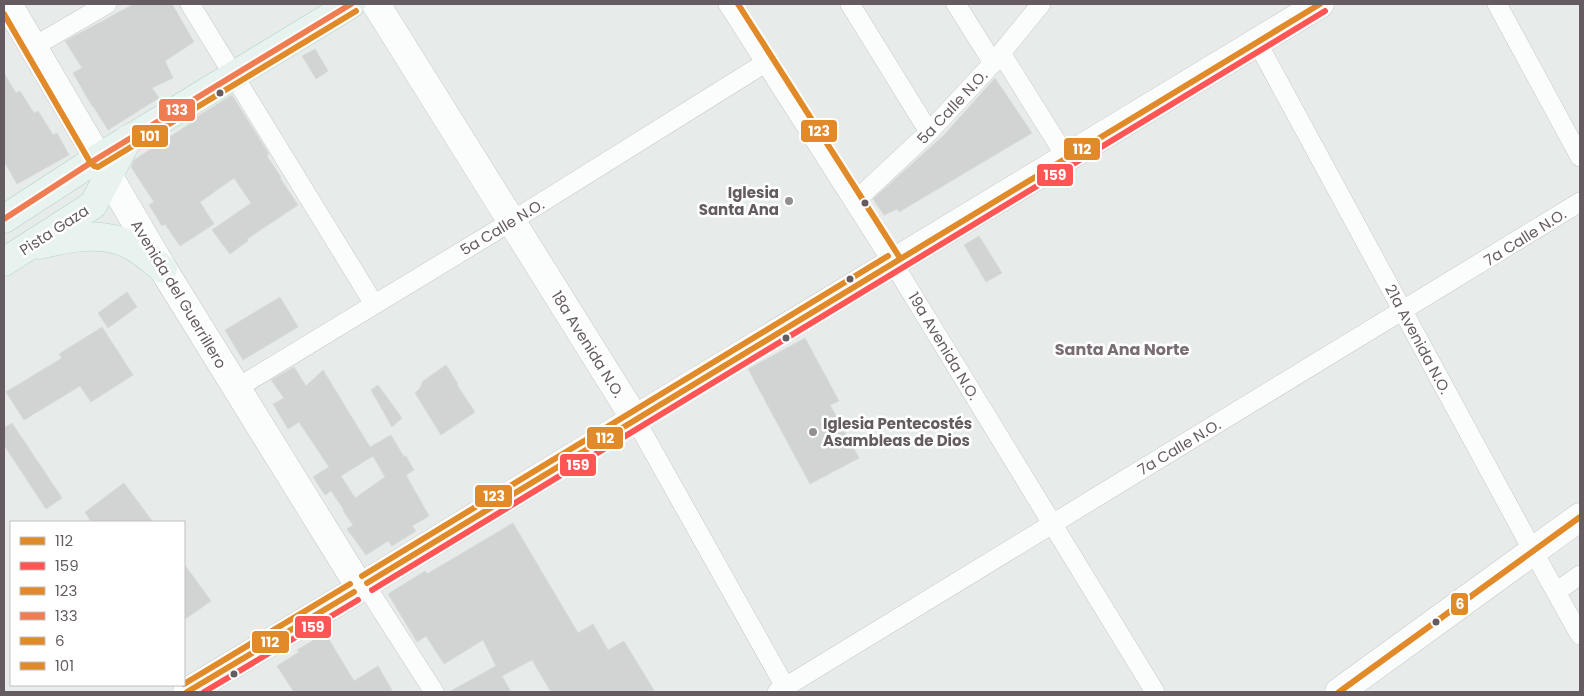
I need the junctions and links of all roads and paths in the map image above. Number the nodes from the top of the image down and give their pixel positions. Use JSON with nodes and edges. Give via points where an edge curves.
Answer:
{"nodes":[{"id":1,"x":8,"y":4,"type":"edge"},
{"id":2,"x":107,"y":4,"type":"edge"},
{"id":3,"x":190,"y":4,"type":"edge"},
{"id":4,"x":351,"y":4,"type":"edge"},
{"id":5,"x":376,"y":4,"type":"edge"},
{"id":6,"x":728,"y":4,"type":"edge"},
{"id":7,"x":850,"y":4,"type":"edge"},
{"id":8,"x":956,"y":4,"type":"edge"},
{"id":9,"x":1041,"y":4,"type":"edge"},
{"id":10,"x":1320,"y":4,"type":"edge"},
{"id":11,"x":1497,"y":4,"type":"edge"},
{"id":12,"x":1257,"y":42,"type":"junction"},
{"id":13,"x":33,"y":47,"type":"junction"},
{"id":14,"x":997,"y":58,"type":"junction"},
{"id":15,"x":766,"y":63,"type":"junction"},
{"id":16,"x":233,"y":74,"type":"junction"},
{"id":17,"x":929,"y":132,"type":"junction"},
{"id":18,"x":1066,"y":157,"type":"junction"},
{"id":19,"x":1580,"y":157,"type":"edge"},
{"id":20,"x":104,"y":167,"type":"junction"},
{"id":21,"x":854,"y":202,"type":"junction"},
{"id":22,"x":1580,"y":202,"type":"edge"},
{"id":23,"x":4,"y":220,"type":"edge"},
{"id":24,"x":512,"y":221,"type":"junction"},
{"id":25,"x":15,"y":256,"type":"edge"},
{"id":26,"x":893,"y":263,"type":"junction"},
{"id":27,"x":163,"y":269,"type":"junction"},
{"id":28,"x":374,"y":304,"type":"junction"},
{"id":29,"x":1403,"y":312,"type":"junction"},
{"id":30,"x":237,"y":388,"type":"junction"},
{"id":31,"x":635,"y":419,"type":"junction"},
{"id":32,"x":1580,"y":517,"type":"edge"},
{"id":33,"x":1052,"y":524,"type":"junction"},
{"id":34,"x":1533,"y":551,"type":"junction"},
{"id":35,"x":1580,"y":575,"type":"edge"},
{"id":36,"x":361,"y":588,"type":"junction"},
{"id":37,"x":1556,"y":592,"type":"junction"},
{"id":38,"x":1580,"y":635,"type":"edge"},
{"id":39,"x":783,"y":691,"type":"edge"},
{"id":40,"x":187,"y":692,"type":"edge"},
{"id":41,"x":420,"y":692,"type":"edge"},
{"id":42,"x":434,"y":692,"type":"edge"},
{"id":43,"x":1155,"y":692,"type":"edge"},
{"id":44,"x":1339,"y":692,"type":"edge"}],
"edges":[{"from":1,"to":13,"type":"street","name":"Avenida del Guerrillero"},
{"from":2,"to":13,"type":"street"},
{"from":3,"to":16,"type":"street"},
{"from":4,"to":16,"type":"main road"},
{"from":5,"to":24,"type":"street","name":"18a Avenida N.O."},
{"from":6,"to":15,"type":"street","name":"19a Avenida N.O."},
{"from":7,"to":17,"type":"street"},
{"from":8,"to":14,"type":"street"},
{"from":9,"to":14,"type":"street","name":"5a Calle N.O."},
{"from":10,"to":12,"type":"street"},
{"from":11,"to":19,"type":"street"},
{"from":12,"to":18,"type":"street"},
{"from":12,"to":29,"type":"street","name":"21a Avenida N.O."},
{"from":13,"to":20,"type":"street","name":"Avenida del Guerrillero"},
{"from":14,"to":17,"type":"street","name":"5a Calle N.O."},
{"from":14,"to":18,"type":"street"},
{"from":15,"to":21,"type":"street","name":"19a Avenida N.O."},
{"from":15,"to":24,"type":"street","name":"5a Calle N.O."},
{"from":16,"to":20,"type":"main road","name":"Pista Gaza","via":[[128,139]]},
{"from":16,"to":28,"type":"street"},
{"from":17,"to":21,"type":"street","name":"5a Calle N.O."},
{"from":18,"to":26,"type":"street"},
{"from":20,"to":23,"type":"main road"},
{"from":20,"to":25,"type":"main road","name":"Pista Gaza","via":[[93,205]]},
{"from":20,"to":27,"type":"street","name":"Avenida del Guerrillero"},
{"from":21,"to":26,"type":"street","name":"19a Avenida N.O."},
{"from":22,"to":29,"type":"street","name":"7a Calle N.O."},
{"from":24,"to":28,"type":"street","name":"5a Calle N.O."},
{"from":24,"to":31,"type":"street","name":"18a Avenida N.O."},
{"from":25,"to":27,"type":"main road","via":[[74,238],[115,240],[137,249]]},
{"from":26,"to":31,"type":"street"},
{"from":26,"to":33,"type":"street","name":"19a Avenida N.O."},
{"from":27,"to":30,"type":"street","name":"Avenida del Guerrillero"},
{"from":28,"to":30,"type":"street","name":"5a Calle N.O."},
{"from":29,"to":33,"type":"street","name":"7a Calle N.O."},
{"from":29,"to":34,"type":"street","name":"21a Avenida N.O."},
{"from":30,"to":36,"type":"street","name":"Avenida del Guerrillero"},
{"from":31,"to":36,"type":"street"},
{"from":31,"to":39,"type":"street","name":"18a Avenida N.O."},
{"from":32,"to":34,"type":"street"},
{"from":33,"to":39,"type":"street","name":"7a Calle N.O."},
{"from":33,"to":43,"type":"street","name":"19a Avenida N.O."},
{"from":34,"to":37,"type":"street","name":"21a Avenida N.O."},
{"from":34,"to":44,"type":"street"},
{"from":35,"to":37,"type":"street"},
{"from":36,"to":40,"type":"street"},
{"from":36,"to":41,"type":"street","name":"Avenida del Guerrillero"},
{"from":36,"to":42,"type":"street","name":"Avenida del Guerrillero"},
{"from":37,"to":38,"type":"street","name":"21a Avenida N.O."}]}
